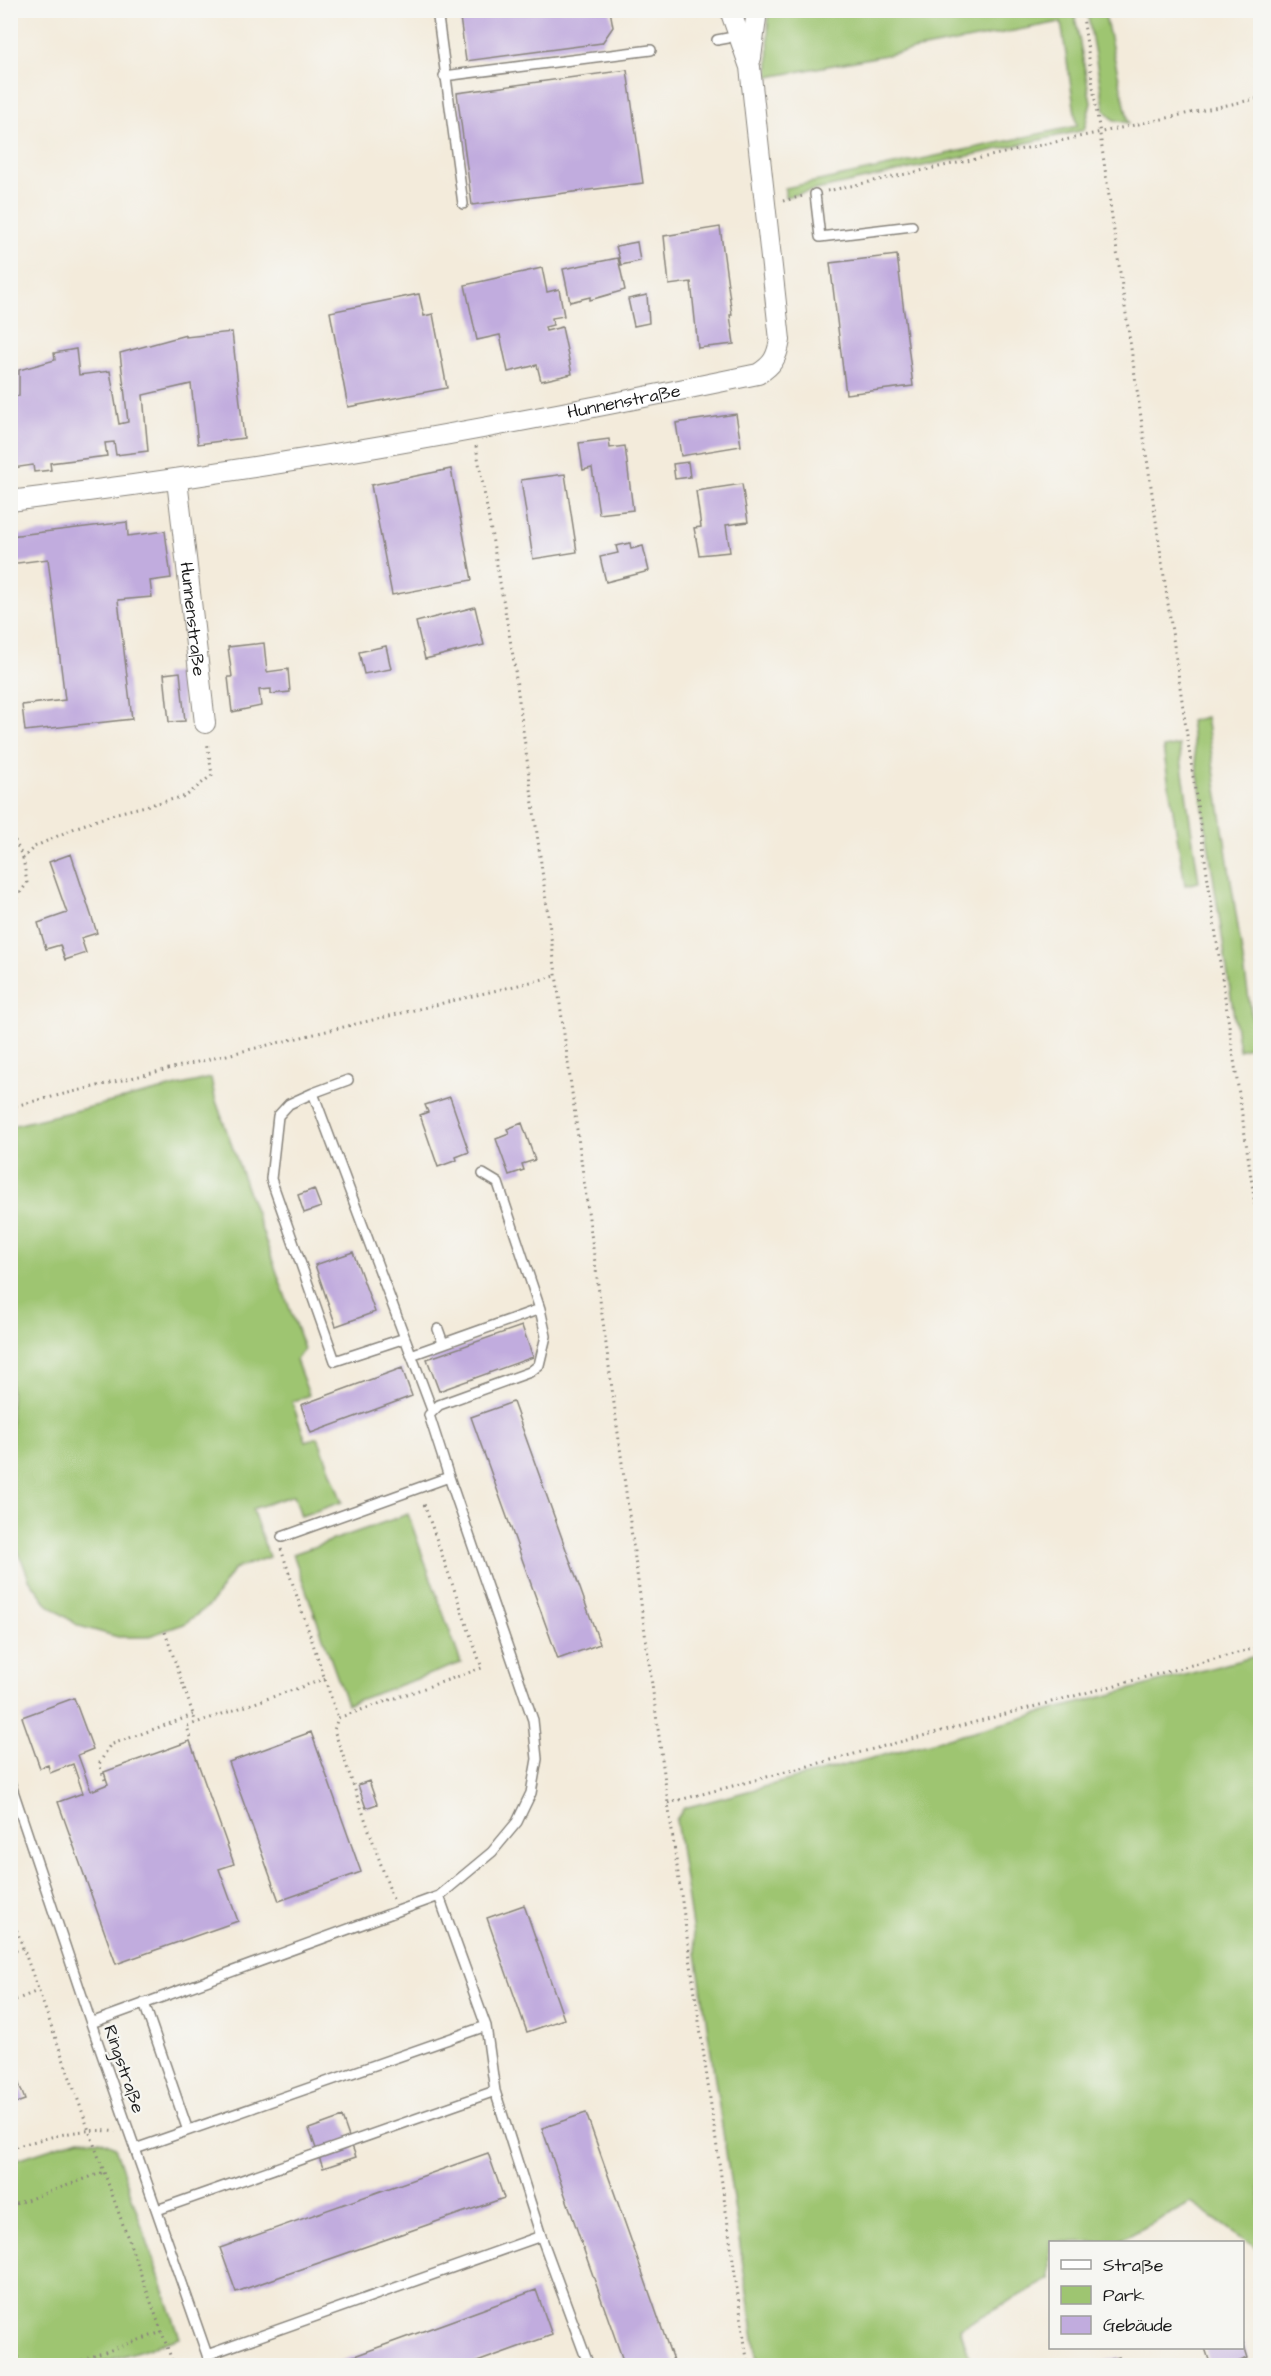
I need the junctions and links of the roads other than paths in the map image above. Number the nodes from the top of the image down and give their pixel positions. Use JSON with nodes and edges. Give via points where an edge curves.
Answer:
{"nodes":[{"id":1,"x":437,"y":10,"type":"edge"},
{"id":2,"x":730,"y":10,"type":"edge"},
{"id":3,"x":757,"y":10,"type":"edge"},
{"id":4,"x":728,"y":38,"type":"dead end"},
{"id":5,"x":717,"y":40,"type":"dead end"},
{"id":6,"x":651,"y":50,"type":"dead end"},
{"id":7,"x":750,"y":67,"type":"junction"},
{"id":8,"x":444,"y":76,"type":"junction"},
{"id":9,"x":815,"y":194,"type":"road end"},
{"id":10,"x":463,"y":204,"type":"dead end"},
{"id":11,"x":912,"y":226,"type":"dead end"},
{"id":12,"x":177,"y":480,"type":"junction"},
{"id":13,"x":10,"y":501,"type":"edge"},
{"id":14,"x":205,"y":723,"type":"road end"},
{"id":15,"x":348,"y":1080,"type":"dead end"},
{"id":16,"x":313,"y":1093,"type":"junction"},
{"id":17,"x":483,"y":1174,"type":"dead end"},
{"id":18,"x":540,"y":1309,"type":"junction"},
{"id":19,"x":438,"y":1329,"type":"dead end"},
{"id":20,"x":405,"y":1338,"type":"junction"},
{"id":21,"x":443,"y":1343,"type":"junction"},
{"id":22,"x":411,"y":1355,"type":"junction"},
{"id":23,"x":432,"y":1410,"type":"junction"},
{"id":24,"x":449,"y":1477,"type":"junction"},
{"id":25,"x":282,"y":1537,"type":"dead end"},
{"id":26,"x":10,"y":1782,"type":"edge"},
{"id":27,"x":439,"y":1896,"type":"junction"},
{"id":28,"x":144,"y":2003,"type":"junction"},
{"id":29,"x":91,"y":2023,"type":"junction"},
{"id":30,"x":486,"y":2026,"type":"junction"},
{"id":31,"x":495,"y":2091,"type":"junction"},
{"id":32,"x":187,"y":2128,"type":"junction"},
{"id":33,"x":135,"y":2149,"type":"junction"},
{"id":34,"x":157,"y":2211,"type":"junction"},
{"id":35,"x":541,"y":2236,"type":"junction"},
{"id":36,"x":207,"y":2355,"type":"junction"},
{"id":37,"x":211,"y":2366,"type":"edge"},
{"id":38,"x":589,"y":2366,"type":"edge"}],
"edges":[{"from":1,"to":8,"type":"lane"},
{"from":2,"to":7,"type":"street","name":"Hunnenstraße"},
{"from":3,"to":7,"type":"street","name":"Hunnenstraße"},
{"from":4,"to":5,"type":"lane"},
{"from":6,"to":8,"type":"lane"},
{"from":7,"to":12,"type":"street","name":"Hunnenstraße","via":[[780,340],[777,355],[768,368],[747,376],[473,430]]},
{"from":8,"to":10,"type":"lane"},
{"from":9,"to":11,"type":"lane","via":[[820,237]]},
{"from":12,"to":13,"type":"street","name":"Hunnenstraße"},
{"from":12,"to":14,"type":"street","name":"Hunnenstraße"},
{"from":15,"to":16,"type":"lane"},
{"from":16,"to":20,"type":"lane"},
{"from":16,"to":20,"type":"lane","via":[[289,1104],[278,1116],[271,1179],[335,1361]]},
{"from":17,"to":18,"type":"lane","via":[[498,1183]]},
{"from":18,"to":21,"type":"lane"},
{"from":18,"to":23,"type":"lane","via":[[546,1336],[539,1365]]},
{"from":19,"to":21,"type":"lane"},
{"from":20,"to":22,"type":"lane"},
{"from":21,"to":22,"type":"lane"},
{"from":22,"to":23,"type":"lane"},
{"from":23,"to":24,"type":"lane","via":[[429,1415]]},
{"from":24,"to":25,"type":"lane"},
{"from":24,"to":27,"type":"lane","via":[[533,1720],[537,1759],[531,1793],[517,1822],[492,1852]]},
{"from":26,"to":29,"type":"lane","name":"Ringstraße"},
{"from":27,"to":28,"type":"lane"},
{"from":27,"to":30,"type":"lane"},
{"from":28,"to":29,"type":"lane"},
{"from":28,"to":32,"type":"lane"},
{"from":29,"to":33,"type":"lane","name":"Ringstraße"},
{"from":30,"to":31,"type":"lane"},
{"from":30,"to":32,"type":"lane"},
{"from":31,"to":34,"type":"lane"},
{"from":31,"to":35,"type":"lane"},
{"from":32,"to":33,"type":"lane"},
{"from":33,"to":34,"type":"lane","name":"Ringstraße"},
{"from":34,"to":36,"type":"lane","name":"Ringstraße"},
{"from":35,"to":36,"type":"lane"},
{"from":35,"to":38,"type":"lane"},
{"from":36,"to":37,"type":"lane","name":"Ringstraße"}]}
